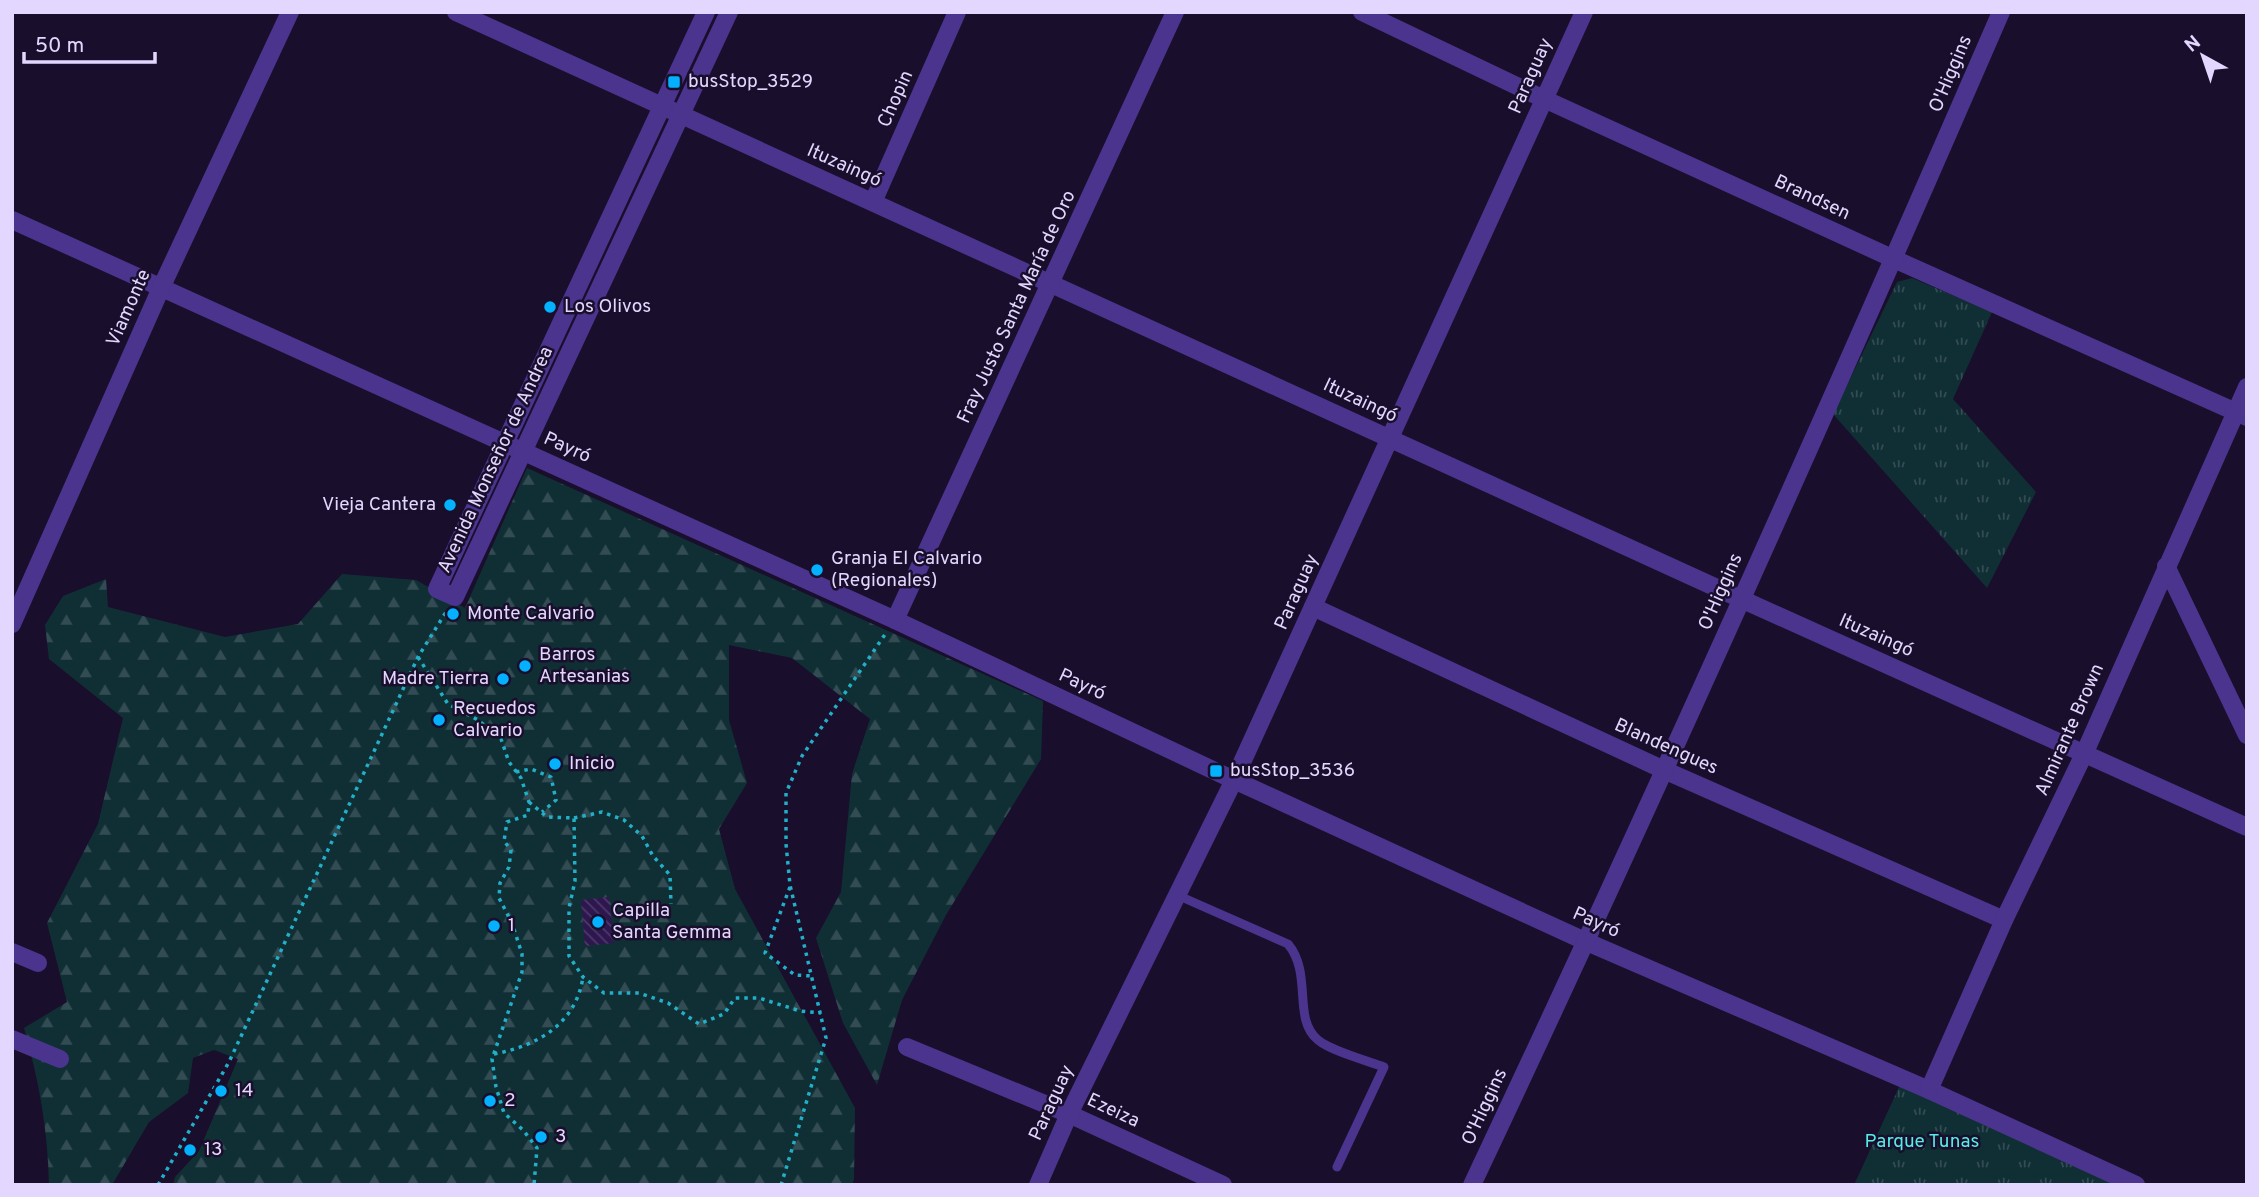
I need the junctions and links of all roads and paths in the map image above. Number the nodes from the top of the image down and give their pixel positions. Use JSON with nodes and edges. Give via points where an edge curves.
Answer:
{"nodes":[{"id":1,"x":290,"y":12,"type":"edge"},
{"id":2,"x":456,"y":12,"type":"edge"},
{"id":3,"x":706,"y":12,"type":"edge"},
{"id":4,"x":729,"y":12,"type":"edge"},
{"id":5,"x":957,"y":12,"type":"edge"},
{"id":6,"x":1175,"y":12,"type":"edge"},
{"id":7,"x":1584,"y":12,"type":"edge"},
{"id":8,"x":2001,"y":12,"type":"edge"},
{"id":9,"x":1373,"y":14,"type":"edge"},
{"id":10,"x":1544,"y":99,"type":"junction"},
{"id":11,"x":662,"y":107,"type":"junction"},
{"id":12,"x":681,"y":116,"type":"junction"},
{"id":13,"x":873,"y":202,"type":"junction"},
{"id":14,"x":12,"y":220,"type":"edge"},
{"id":15,"x":1894,"y":259,"type":"junction"},
{"id":16,"x":1051,"y":284,"type":"junction"},
{"id":17,"x":160,"y":288,"type":"junction"},
{"id":18,"x":2247,"y":387,"type":"edge"},
{"id":19,"x":2241,"y":414,"type":"edge"},
{"id":20,"x":1390,"y":438,"type":"junction"},
{"id":21,"x":506,"y":444,"type":"junction"},
{"id":22,"x":523,"y":452,"type":"junction"},
{"id":23,"x":2166,"y":566,"type":"junction"},
{"id":24,"x":455,"y":597,"type":"junction"},
{"id":25,"x":1741,"y":598,"type":"junction"},
{"id":26,"x":1313,"y":607,"type":"junction"},
{"id":27,"x":895,"y":620,"type":"junction"},
{"id":28,"x":12,"y":624,"type":"edge"},
{"id":29,"x":418,"y":657,"type":"junction"},
{"id":30,"x":2247,"y":735,"type":"edge"},
{"id":31,"x":2085,"y":752,"type":"junction"},
{"id":32,"x":1664,"y":770,"type":"junction"},
{"id":33,"x":516,"y":772,"type":"junction"},
{"id":34,"x":1234,"y":780,"type":"junction"},
{"id":35,"x":529,"y":802,"type":"junction"},
{"id":36,"x":541,"y":812,"type":"junction"},
{"id":37,"x":573,"y":818,"type":"junction"},
{"id":38,"x":2247,"y":827,"type":"edge"},
{"id":39,"x":790,"y":885,"type":"junction"},
{"id":40,"x":1177,"y":895,"type":"junction"},
{"id":41,"x":671,"y":904,"type":"dead end"},
{"id":42,"x":2004,"y":920,"type":"junction"},
{"id":43,"x":1587,"y":942,"type":"junction"},
{"id":44,"x":12,"y":952,"type":"edge"},
{"id":45,"x":38,"y":963,"type":"dead end"},
{"id":46,"x":812,"y":976,"type":"junction"},
{"id":47,"x":583,"y":977,"type":"junction"},
{"id":48,"x":821,"y":1013,"type":"junction"},
{"id":49,"x":12,"y":1038,"type":"edge"},
{"id":50,"x":906,"y":1047,"type":"dead end"},
{"id":51,"x":494,"y":1054,"type":"junction"},
{"id":52,"x":60,"y":1059,"type":"dead end"},
{"id":53,"x":1929,"y":1090,"type":"junction"},
{"id":54,"x":1069,"y":1114,"type":"junction"},
{"id":55,"x":1337,"y":1167,"type":"dead end"},
{"id":56,"x":158,"y":1185,"type":"edge"},
{"id":57,"x":534,"y":1185,"type":"edge"},
{"id":58,"x":781,"y":1185,"type":"edge"},
{"id":59,"x":1038,"y":1185,"type":"edge"},
{"id":60,"x":1223,"y":1185,"type":"edge"},
{"id":61,"x":1472,"y":1185,"type":"edge"},
{"id":62,"x":2136,"y":1185,"type":"edge"}],
"edges":[{"from":1,"to":17,"type":"street","name":"Viamonte"},
{"from":2,"to":11,"type":"street","name":"Ituzaingó"},
{"from":3,"to":11,"type":"street","name":"Avenida Monseñor de Andrea"},
{"from":4,"to":12,"type":"street","name":"Avenida Monseñor de Andrea"},
{"from":5,"to":13,"type":"street","name":"Chopin"},
{"from":6,"to":16,"type":"street","name":"Fray Justo Santa María de Oro"},
{"from":7,"to":10,"type":"street","name":"Paraguay"},
{"from":8,"to":15,"type":"street","name":"O'Higgins"},
{"from":9,"to":10,"type":"street","name":"Brandsen"},
{"from":10,"to":15,"type":"street","name":"Brandsen"},
{"from":10,"to":20,"type":"street","name":"Paraguay"},
{"from":11,"to":12,"type":"street","name":"Ituzaingó"},
{"from":11,"to":21,"type":"street","name":"Avenida Monseñor de Andrea"},
{"from":12,"to":13,"type":"street","name":"Ituzaingó"},
{"from":12,"to":22,"type":"street","name":"Avenida Monseñor de Andrea"},
{"from":13,"to":16,"type":"street","name":"Ituzaingó"},
{"from":14,"to":17,"type":"street","name":"Payró"},
{"from":15,"to":19,"type":"street","name":"Brandsen"},
{"from":15,"to":25,"type":"street","name":"O'Higgins"},
{"from":16,"to":20,"type":"street","name":"Ituzaingó"},
{"from":16,"to":27,"type":"street","name":"Fray Justo Santa María de Oro"},
{"from":17,"to":21,"type":"street","name":"Payró"},
{"from":17,"to":28,"type":"street","name":"Viamonte"},
{"from":18,"to":19,"type":"street","name":"Almirante Brown"},
{"from":19,"to":23,"type":"street","name":"Almirante Brown"},
{"from":20,"to":25,"type":"street","name":"Ituzaingó"},
{"from":20,"to":26,"type":"street","name":"Paraguay"},
{"from":21,"to":22,"type":"street","name":"Payró"},
{"from":21,"to":24,"type":"street","name":"Avenida Monseñor de Andrea","via":[[437,589]]},
{"from":22,"to":24,"type":"street","name":"Avenida Monseñor de Andrea"},
{"from":22,"to":27,"type":"street","name":"Payró"},
{"from":23,"to":30,"type":"street"},
{"from":23,"to":31,"type":"street","name":"Almirante Brown"},
{"from":24,"to":29,"type":"path"},
{"from":25,"to":31,"type":"street","name":"Ituzaingó"},
{"from":25,"to":32,"type":"street","name":"O'Higgins"},
{"from":26,"to":32,"type":"street","name":"Blandengues"},
{"from":26,"to":34,"type":"street","name":"Paraguay"},
{"from":27,"to":34,"type":"street","name":"Payró"},
{"from":27,"to":39,"type":"path","via":[[802,756],[786,793]]},
{"from":29,"to":33,"type":"path","via":[[447,704],[501,739]]},
{"from":29,"to":56,"type":"path","via":[[229,1062]]},
{"from":31,"to":38,"type":"street","name":"Ituzaingó"},
{"from":31,"to":42,"type":"street","name":"Almirante Brown"},
{"from":32,"to":42,"type":"street","name":"Blandengues"},
{"from":32,"to":43,"type":"street","name":"O'Higgins"},
{"from":33,"to":35,"type":"path"},
{"from":33,"to":36,"type":"path","via":[[531,769],[551,777],[556,800]]},
{"from":34,"to":40,"type":"street","name":"Paraguay"},
{"from":34,"to":43,"type":"street","name":"Payró"},
{"from":35,"to":36,"type":"path"},
{"from":35,"to":51,"type":"path","via":[[528,815],[507,822],[504,841],[511,850],[499,898],[522,954],[522,972]]},
{"from":36,"to":37,"type":"path","via":[[547,817]]},
{"from":37,"to":41,"type":"path","via":[[602,811],[624,820],[642,836],[670,875]]},
{"from":37,"to":47,"type":"path","via":[[575,881],[569,908],[569,956]]},
{"from":39,"to":46,"type":"path"},
{"from":39,"to":46,"type":"path","via":[[765,953],[795,975]]},
{"from":40,"to":54,"type":"street","name":"Paraguay"},
{"from":40,"to":55,"type":"lane","via":[[1288,944],[1301,969],[1306,1024],[1318,1041],[1384,1067]]},
{"from":42,"to":53,"type":"street","name":"Almirante Brown"},
{"from":43,"to":53,"type":"street","name":"Payró"},
{"from":43,"to":61,"type":"street","name":"O'Higgins"},
{"from":44,"to":45,"type":"street"},
{"from":46,"to":48,"type":"path"},
{"from":47,"to":48,"type":"path","via":[[604,993],[639,993],[668,1003],[699,1024],[724,1014],[735,998],[759,998],[800,1012]]},
{"from":47,"to":51,"type":"path","via":[[580,996],[556,1028]]},
{"from":48,"to":58,"type":"path","via":[[826,1038]]},
{"from":49,"to":52,"type":"street"},
{"from":50,"to":54,"type":"street","name":"Ezeiza"},
{"from":51,"to":57,"type":"path","via":[[496,1087],[504,1113],[537,1148]]},
{"from":53,"to":62,"type":"street","name":"Payró"},
{"from":54,"to":59,"type":"street","name":"Paraguay"},
{"from":54,"to":60,"type":"street","name":"Ezeiza"}]}
